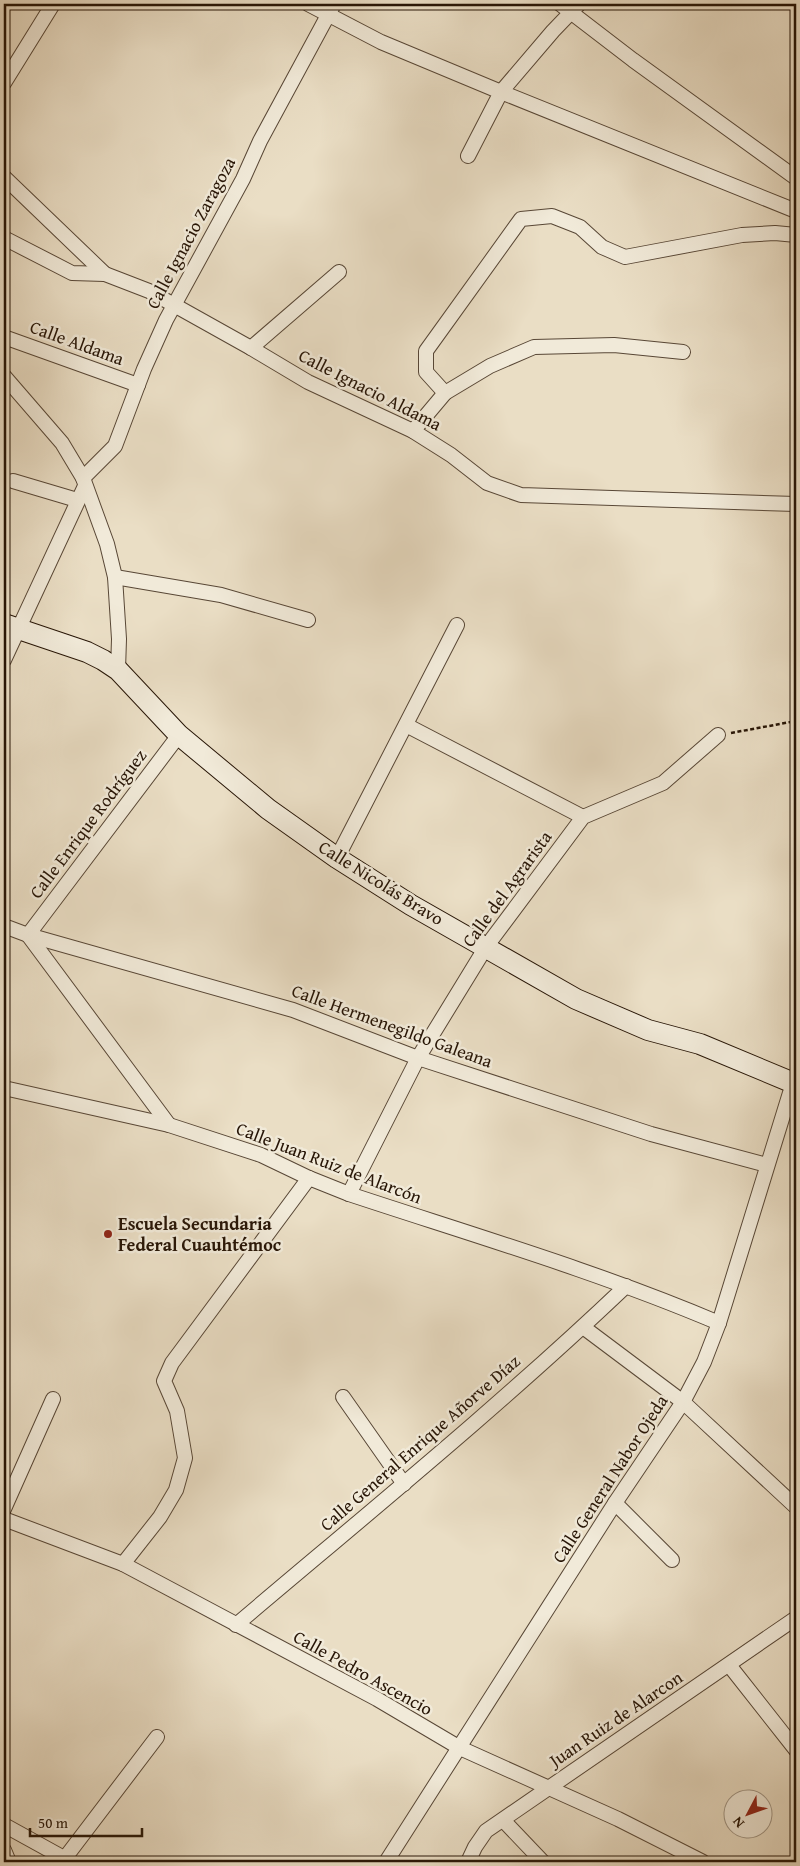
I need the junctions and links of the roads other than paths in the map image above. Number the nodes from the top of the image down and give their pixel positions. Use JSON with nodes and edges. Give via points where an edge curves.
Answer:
{"nodes":[{"id":1,"x":53,"y":4,"type":"edge"},
{"id":2,"x":308,"y":4,"type":"edge"},
{"id":3,"x":570,"y":6,"type":"edge"},
{"id":4,"x":330,"y":9,"type":"edge"},
{"id":5,"x":4,"y":83,"type":"edge"},
{"id":6,"x":502,"y":92,"type":"junction"},
{"id":7,"x":468,"y":156,"type":"dead end"},
{"id":8,"x":4,"y":177,"type":"edge"},
{"id":9,"x":796,"y":178,"type":"edge"},
{"id":10,"x":796,"y":211,"type":"edge"},
{"id":11,"x":796,"y":235,"type":"edge"},
{"id":12,"x":4,"y":238,"type":"edge"},
{"id":13,"x":339,"y":272,"type":"dead end"},
{"id":14,"x":106,"y":274,"type":"junction"},
{"id":15,"x":174,"y":305,"type":"junction"},
{"id":16,"x":4,"y":337,"type":"edge"},
{"id":17,"x":251,"y":348,"type":"junction"},
{"id":18,"x":683,"y":352,"type":"dead end"},
{"id":19,"x":4,"y":376,"type":"edge"},
{"id":20,"x":138,"y":385,"type":"junction"},
{"id":21,"x":445,"y":393,"type":"junction"},
{"id":22,"x":414,"y":431,"type":"junction"},
{"id":23,"x":13,"y":481,"type":"dead end"},
{"id":24,"x":84,"y":482,"type":"junction"},
{"id":25,"x":78,"y":500,"type":"junction"},
{"id":26,"x":796,"y":504,"type":"edge"},
{"id":27,"x":115,"y":577,"type":"junction"},
{"id":28,"x":308,"y":620,"type":"dead end"},
{"id":29,"x":457,"y":625,"type":"dead end"},
{"id":30,"x":11,"y":627,"type":"edge"},
{"id":31,"x":4,"y":660,"type":"edge"},
{"id":32,"x":118,"y":670,"type":"junction"},
{"id":33,"x":406,"y":725,"type":"junction"},
{"id":34,"x":179,"y":735,"type":"junction"},
{"id":35,"x":718,"y":735,"type":"road end"},
{"id":36,"x":583,"y":817,"type":"junction"},
{"id":37,"x":337,"y":858,"type":"junction"},
{"id":38,"x":4,"y":926,"type":"edge"},
{"id":39,"x":28,"y":935,"type":"junction"},
{"id":40,"x":486,"y":947,"type":"junction"},
{"id":41,"x":418,"y":1058,"type":"junction"},
{"id":42,"x":795,"y":1083,"type":"edge"},
{"id":43,"x":4,"y":1088,"type":"edge"},
{"id":44,"x":169,"y":1125,"type":"junction"},
{"id":45,"x":767,"y":1165,"type":"junction"},
{"id":46,"x":309,"y":1178,"type":"junction"},
{"id":47,"x":349,"y":1194,"type":"junction"},
{"id":48,"x":626,"y":1286,"type":"junction"},
{"id":49,"x":719,"y":1323,"type":"junction"},
{"id":50,"x":583,"y":1327,"type":"junction"},
{"id":51,"x":343,"y":1397,"type":"dead end"},
{"id":52,"x":53,"y":1399,"type":"dead end"},
{"id":53,"x":683,"y":1402,"type":"junction"},
{"id":54,"x":404,"y":1484,"type":"junction"},
{"id":55,"x":615,"y":1503,"type":"junction"},
{"id":56,"x":796,"y":1507,"type":"edge"},
{"id":57,"x":4,"y":1509,"type":"edge"},
{"id":58,"x":4,"y":1519,"type":"edge"},
{"id":59,"x":672,"y":1560,"type":"dead end"},
{"id":60,"x":123,"y":1564,"type":"junction"},
{"id":61,"x":796,"y":1618,"type":"edge"},
{"id":62,"x":236,"y":1626,"type":"junction"},
{"id":63,"x":729,"y":1664,"type":"junction"},
{"id":64,"x":157,"y":1737,"type":"dead end"},
{"id":65,"x":460,"y":1748,"type":"junction"},
{"id":66,"x":796,"y":1750,"type":"edge"},
{"id":67,"x":548,"y":1788,"type":"junction"},
{"id":68,"x":503,"y":1820,"type":"junction"},
{"id":69,"x":4,"y":1825,"type":"edge"},
{"id":70,"x":4,"y":1850,"type":"edge"},
{"id":71,"x":68,"y":1860,"type":"edge"},
{"id":72,"x":9,"y":1862,"type":"edge"},
{"id":73,"x":386,"y":1862,"type":"edge"},
{"id":74,"x":468,"y":1862,"type":"edge"},
{"id":75,"x":543,"y":1862,"type":"edge"},
{"id":76,"x":703,"y":1862,"type":"edge"}],
"edges":[{"from":1,"to":5,"type":"street"},
{"from":2,"to":4,"type":"street"},
{"from":3,"to":6,"type":"street"},
{"from":3,"to":9,"type":"street","via":[[633,60]]},
{"from":4,"to":6,"type":"street","via":[[381,42]]},
{"from":4,"to":15,"type":"street","name":"Calle Ignacio Zaragoza"},
{"from":6,"to":7,"type":"street"},
{"from":6,"to":10,"type":"street"},
{"from":8,"to":14,"type":"street"},
{"from":11,"to":21,"type":"street","via":[[742,235],[625,257],[602,247],[580,227],[552,216],[521,219],[426,351],[426,372]]},
{"from":12,"to":14,"type":"street","name":"Calle Ignacio Aldama","via":[[72,273]]},
{"from":13,"to":17,"type":"street"},
{"from":14,"to":15,"type":"street","name":"Calle Ignacio Aldama"},
{"from":15,"to":17,"type":"street","name":"Calle Ignacio Aldama"},
{"from":15,"to":20,"type":"street","name":"Calle Ignacio Zaragoza"},
{"from":16,"to":20,"type":"street","name":"Calle Aldama"},
{"from":17,"to":22,"type":"street","name":"Calle Ignacio Aldama","via":[[308,382]]},
{"from":18,"to":21,"type":"street","via":[[614,345],[534,347],[490,366]]},
{"from":19,"to":24,"type":"street","via":[[62,443]]},
{"from":20,"to":24,"type":"street","name":"Calle Ignacio Zaragoza","via":[[115,446]]},
{"from":21,"to":22,"type":"street"},
{"from":22,"to":26,"type":"street","name":"Calle Ignacio Aldama","via":[[487,483],[521,494]]},
{"from":23,"to":25,"type":"street"},
{"from":24,"to":25,"type":"street","name":"Calle Ignacio Zaragoza"},
{"from":24,"to":27,"type":"street"},
{"from":25,"to":30,"type":"street","name":"Calle Ignacio Zaragoza"},
{"from":27,"to":28,"type":"street","via":[[221,595]]},
{"from":27,"to":32,"type":"street","via":[[120,640]]},
{"from":29,"to":33,"type":"street"},
{"from":30,"to":31,"type":"street","name":"Calle Ignacio Zaragoza"},
{"from":30,"to":32,"type":"street","name":"Calle Nicolás Bravo","via":[[87,652]]},
{"from":32,"to":34,"type":"street","name":"Calle Nicolás Bravo"},
{"from":33,"to":36,"type":"street"},
{"from":33,"to":37,"type":"street"},
{"from":34,"to":37,"type":"street","name":"Calle Nicolás Bravo","via":[[268,809]]},
{"from":34,"to":39,"type":"street","name":"Calle Enrique Rodríguez"},
{"from":35,"to":36,"type":"street","name":"Calle del Agrarista","via":[[663,782]]},
{"from":36,"to":40,"type":"street","name":"Calle del Agrarista"},
{"from":37,"to":40,"type":"street","name":"Calle Nicolás Bravo"},
{"from":38,"to":39,"type":"street","name":"Calle Hermenegildo Galeana"},
{"from":39,"to":41,"type":"street","name":"Calle Hermenegildo Galeana","via":[[293,1010]]},
{"from":39,"to":44,"type":"street"},
{"from":40,"to":41,"type":"street","name":"Calle del Agrarista"},
{"from":40,"to":42,"type":"street","name":"Calle Nicolás Bravo","via":[[576,999],[648,1030],[700,1044]]},
{"from":41,"to":45,"type":"street","name":"Calle Hermenegildo Galeana","via":[[651,1134]]},
{"from":41,"to":47,"type":"street","name":"Calle del Agrarista"},
{"from":42,"to":45,"type":"street","name":"Calle General Nabor Ojeda"},
{"from":43,"to":44,"type":"street","name":"Calle Juan Ruiz de Alarcón"},
{"from":44,"to":46,"type":"street","name":"Calle Juan Ruiz de Alarcón","via":[[261,1154]]},
{"from":45,"to":49,"type":"street","name":"Calle General Nabor Ojeda"},
{"from":46,"to":47,"type":"street","name":"Calle Juan Ruiz de Alarcón"},
{"from":46,"to":60,"type":"street","via":[[172,1363],[164,1381],[177,1411],[185,1458],[176,1490],[160,1517]]},
{"from":47,"to":48,"type":"street","name":"Calle Juan Ruiz de Alarcón"},
{"from":48,"to":49,"type":"street","name":"Calle Juan Ruiz de Alarcón"},
{"from":48,"to":50,"type":"street","name":"Calle General Enrique Añorve Díaz"},
{"from":49,"to":53,"type":"street","name":"Calle General Nabor Ojeda","via":[[704,1362]]},
{"from":50,"to":53,"type":"street"},
{"from":50,"to":54,"type":"street","name":"Calle General Enrique Añorve Díaz"},
{"from":51,"to":54,"type":"street"},
{"from":52,"to":57,"type":"street"},
{"from":53,"to":55,"type":"street","name":"Calle General Nabor Ojeda"},
{"from":53,"to":56,"type":"street"},
{"from":54,"to":62,"type":"street","name":"Calle General Enrique Añorve Díaz"},
{"from":55,"to":59,"type":"street"},
{"from":55,"to":65,"type":"street","name":"Calle General Nabor Ojeda"},
{"from":58,"to":60,"type":"street","name":"Calle Pedro Ascencio"},
{"from":60,"to":62,"type":"street","name":"Calle Pedro Ascencio"},
{"from":61,"to":63,"type":"street","name":"Juan Ruiz de Alarcon"},
{"from":62,"to":65,"type":"street","name":"Calle Pedro Ascencio","via":[[376,1699]]},
{"from":63,"to":66,"type":"street"},
{"from":63,"to":67,"type":"street","name":"Juan Ruiz de Alarcon"},
{"from":64,"to":71,"type":"street"},
{"from":65,"to":67,"type":"street","name":"Calle Pedro Ascencio"},
{"from":65,"to":73,"type":"street","name":"Calle General Nabor Ojeda"},
{"from":67,"to":68,"type":"street","name":"Juan Ruiz de Alarcon"},
{"from":67,"to":76,"type":"street","name":"Calle Pedro Ascencio"},
{"from":68,"to":74,"type":"street","name":"Juan Ruiz de Alarcon","via":[[486,1831]]},
{"from":68,"to":75,"type":"street"},
{"from":69,"to":71,"type":"street"},
{"from":70,"to":72,"type":"street"}]}
